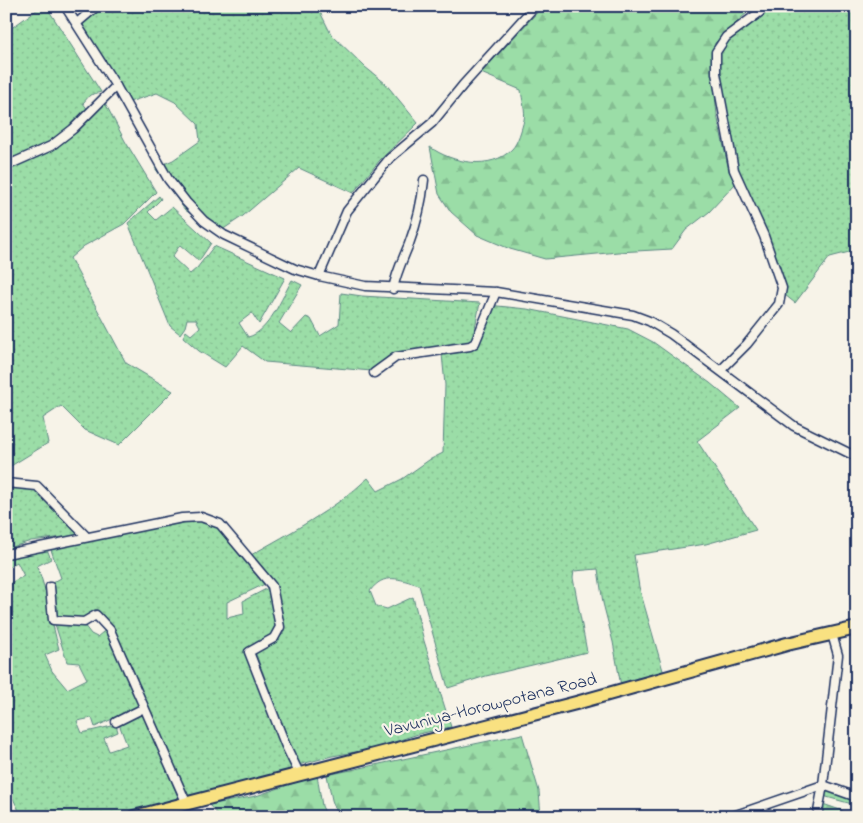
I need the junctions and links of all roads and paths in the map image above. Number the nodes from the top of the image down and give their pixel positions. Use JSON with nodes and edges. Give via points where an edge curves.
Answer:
{"nodes":[{"id":1,"x":65,"y":6,"type":"edge"},
{"id":2,"x":96,"y":6,"type":"edge"},
{"id":3,"x":536,"y":6,"type":"edge"},
{"id":4,"x":762,"y":6,"type":"edge"},
{"id":5,"x":77,"y":23,"type":"junction"},
{"id":6,"x":116,"y":86,"type":"junction"},
{"id":7,"x":6,"y":166,"type":"edge"},
{"id":8,"x":424,"y":180,"type":"dead end"},
{"id":9,"x":319,"y":276,"type":"junction"},
{"id":10,"x":393,"y":289,"type":"junction"},
{"id":11,"x":496,"y":292,"type":"junction"},
{"id":12,"x":721,"y":370,"type":"junction"},
{"id":13,"x":374,"y":372,"type":"dead end"},
{"id":14,"x":857,"y":457,"type":"edge"},
{"id":15,"x":6,"y":483,"type":"edge"},
{"id":16,"x":87,"y":537,"type":"junction"},
{"id":17,"x":6,"y":554,"type":"edge"},
{"id":18,"x":50,"y":587,"type":"dead end"},
{"id":19,"x":857,"y":628,"type":"edge"},
{"id":20,"x":832,"y":634,"type":"junction"},
{"id":21,"x":144,"y":708,"type":"junction"},
{"id":22,"x":116,"y":722,"type":"dead end"},
{"id":23,"x":299,"y":773,"type":"junction"},
{"id":24,"x":823,"y":784,"type":"junction"},
{"id":25,"x":857,"y":797,"type":"edge"},
{"id":26,"x":186,"y":802,"type":"junction"},
{"id":27,"x":134,"y":817,"type":"edge"},
{"id":28,"x":730,"y":817,"type":"edge"},
{"id":29,"x":817,"y":817,"type":"edge"}],
"edges":[{"from":1,"to":5,"type":"street"},
{"from":2,"to":5,"type":"street"},
{"from":3,"to":9,"type":"street","via":[[432,123],[389,159],[347,210]]},
{"from":4,"to":12,"type":"street","via":[[760,12],[726,37],[716,52],[716,73],[734,170],[764,236],[782,288],[779,304]]},
{"from":5,"to":6,"type":"street"},
{"from":6,"to":7,"type":"street","via":[[51,146]]},
{"from":6,"to":9,"type":"street","via":[[168,179],[204,220],[224,234]]},
{"from":8,"to":10,"type":"street","via":[[421,207]]},
{"from":9,"to":10,"type":"street"},
{"from":10,"to":11,"type":"street"},
{"from":11,"to":12,"type":"street","via":[[633,315],[671,334]]},
{"from":11,"to":13,"type":"street","via":[[475,343],[396,357]]},
{"from":12,"to":14,"type":"street","via":[[794,426]]},
{"from":15,"to":16,"type":"street","via":[[37,486]]},
{"from":16,"to":17,"type":"street"},
{"from":16,"to":23,"type":"street","via":[[182,518],[201,517],[220,524],[272,586],[280,626],[274,638],[249,652]]},
{"from":18,"to":21,"type":"street","via":[[54,620],[84,622],[96,614],[110,630]]},
{"from":19,"to":20,"type":"highway","name":"Vavuniya-Horowpotana Road"},
{"from":20,"to":23,"type":"highway","name":"Vavuniya-Horowpotana Road"},
{"from":20,"to":24,"type":"street","via":[[838,655]]},
{"from":21,"to":22,"type":"street"},
{"from":21,"to":26,"type":"street"},
{"from":23,"to":26,"type":"highway","name":"Vavuniya-Horowpotana Road"},
{"from":24,"to":25,"type":"street"},
{"from":24,"to":28,"type":"street"},
{"from":24,"to":29,"type":"street"},
{"from":26,"to":27,"type":"highway","name":"Vavuniya-Horowpotana Road"}]}
